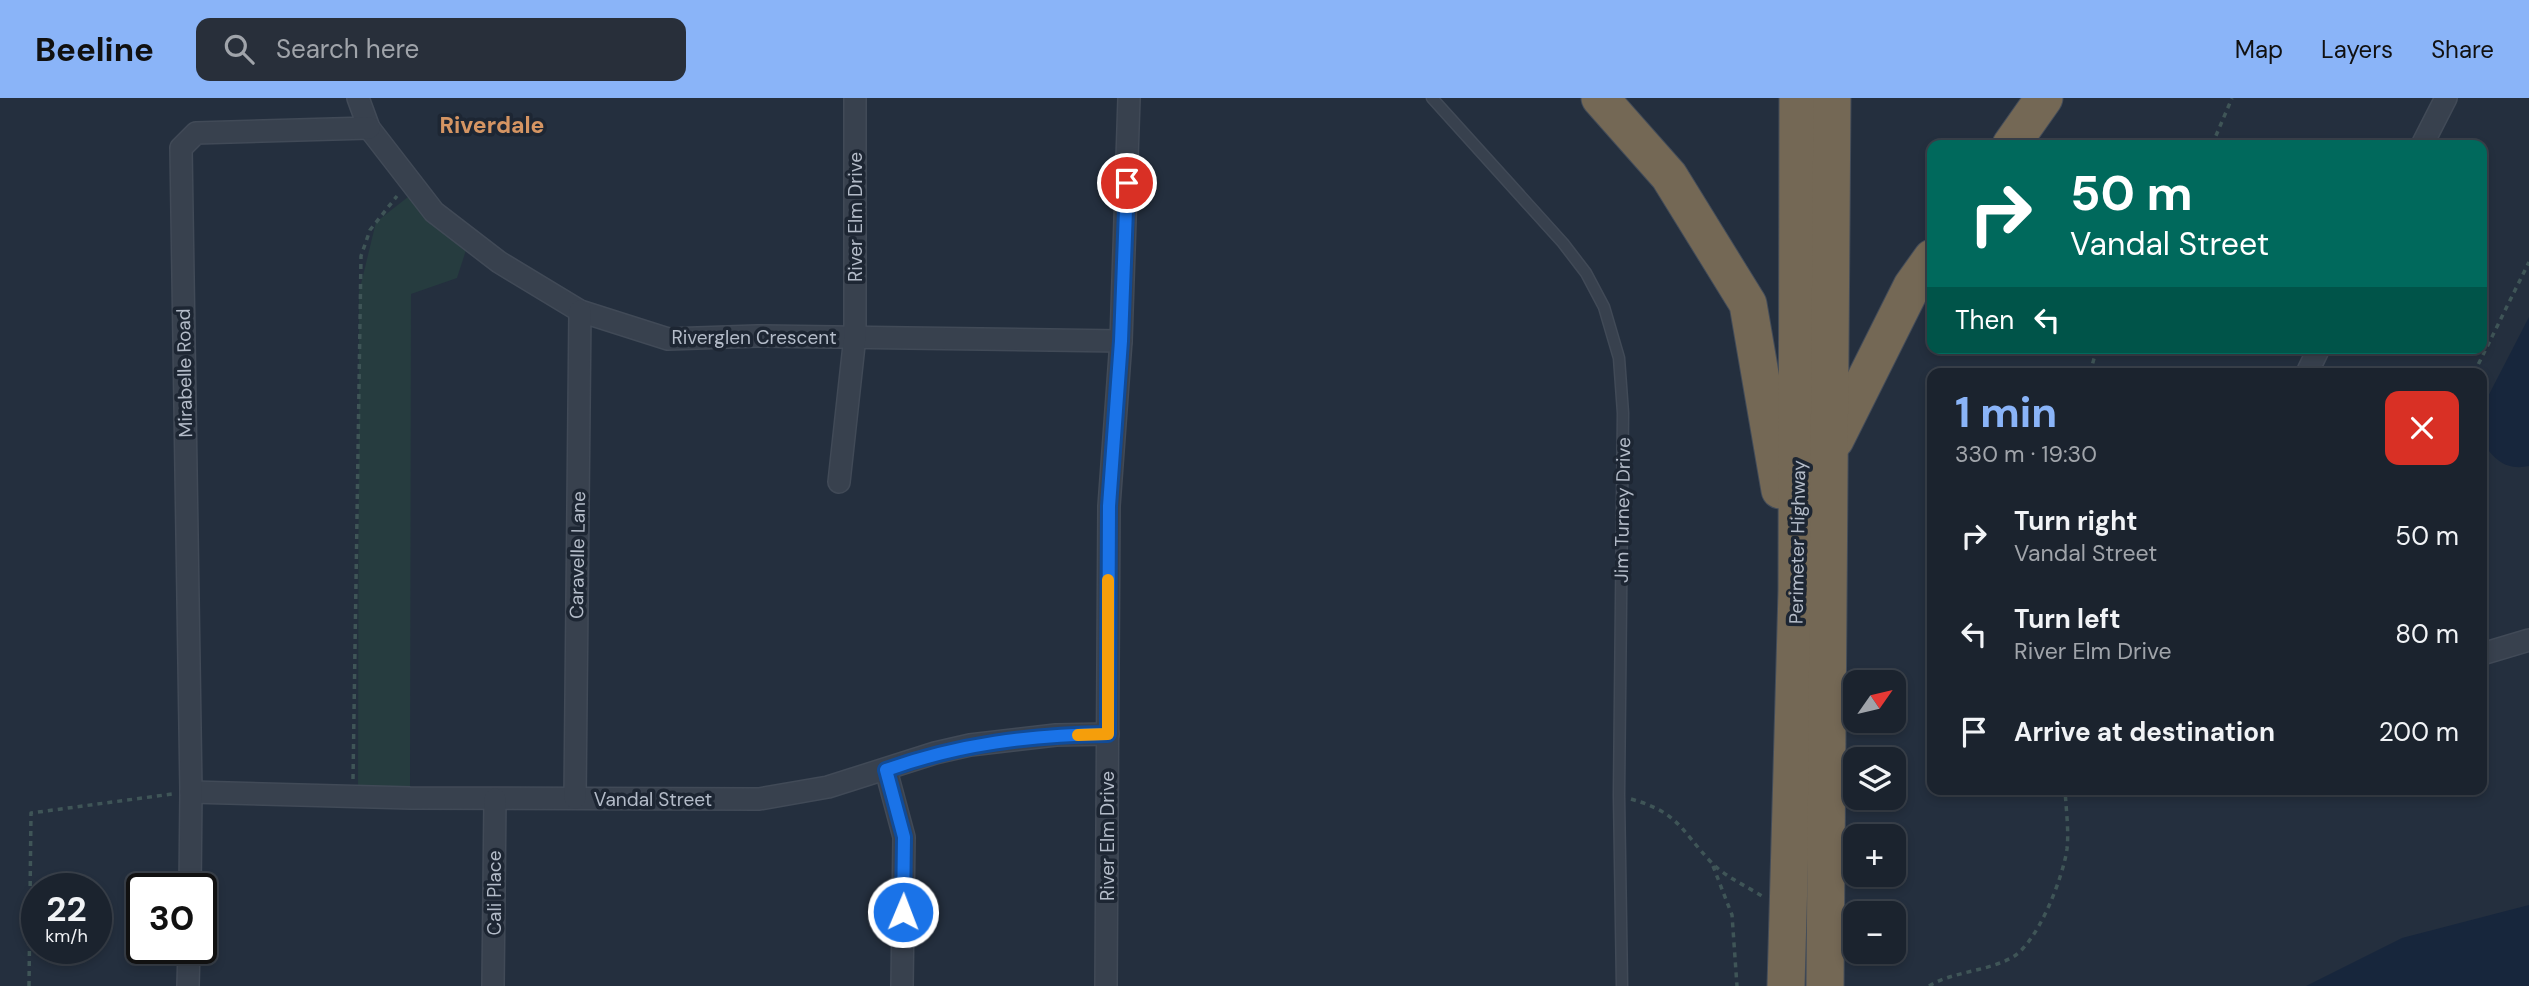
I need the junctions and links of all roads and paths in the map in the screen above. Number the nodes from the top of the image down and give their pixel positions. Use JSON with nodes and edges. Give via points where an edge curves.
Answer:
{"nodes":[{"id":1,"x":358,"y":98,"type":"edge"},
{"id":2,"x":855,"y":98,"type":"edge"},
{"id":3,"x":1129,"y":98,"type":"edge"},
{"id":4,"x":1432,"y":98,"type":"edge"},
{"id":5,"x":1600,"y":98,"type":"edge"},
{"id":6,"x":1798,"y":98,"type":"edge"},
{"id":7,"x":1832,"y":98,"type":"edge"},
{"id":8,"x":2045,"y":98,"type":"edge"},
{"id":9,"x":2232,"y":98,"type":"edge"},
{"id":10,"x":2446,"y":98,"type":"edge"},
{"id":11,"x":369,"y":128,"type":"junction"},
{"id":12,"x":2015,"y":140,"type":"edge"},
{"id":13,"x":2214,"y":140,"type":"edge"},
{"id":14,"x":2425,"y":140,"type":"edge"},
{"id":15,"x":412,"y":183,"type":"junction"},
{"id":16,"x":2529,"y":262,"type":"edge"},
{"id":17,"x":1927,"y":265,"type":"edge"},
{"id":18,"x":580,"y":311,"type":"junction"},
{"id":19,"x":855,"y":336,"type":"junction"},
{"id":20,"x":1121,"y":341,"type":"junction"},
{"id":21,"x":2487,"y":347,"type":"edge"},
{"id":22,"x":1831,"y":447,"type":"junction"},
{"id":23,"x":839,"y":482,"type":"dead end"},
{"id":24,"x":1797,"y":591,"type":"junction"},
{"id":25,"x":2529,"y":640,"type":"edge"},
{"id":26,"x":2487,"y":653,"type":"edge"},
{"id":27,"x":1108,"y":734,"type":"junction"},
{"id":28,"x":886,"y":770,"type":"junction"},
{"id":29,"x":191,"y":792,"type":"junction"},
{"id":30,"x":1619,"y":795,"type":"junction"},
{"id":31,"x":2065,"y":795,"type":"edge"},
{"id":32,"x":353,"y":797,"type":"junction"},
{"id":33,"x":575,"y":798,"type":"junction"},
{"id":34,"x":495,"y":799,"type":"junction"},
{"id":35,"x":1713,"y":864,"type":"junction"},
{"id":36,"x":190,"y":873,"type":"edge"},
{"id":37,"x":1775,"y":906,"type":"junction"},
{"id":38,"x":189,"y":964,"type":"edge"},
{"id":39,"x":29,"y":986,"type":"edge"},
{"id":40,"x":188,"y":986,"type":"edge"},
{"id":41,"x":493,"y":986,"type":"edge"},
{"id":42,"x":902,"y":986,"type":"edge"},
{"id":43,"x":1106,"y":986,"type":"edge"},
{"id":44,"x":1622,"y":986,"type":"edge"},
{"id":45,"x":1737,"y":986,"type":"edge"},
{"id":46,"x":1786,"y":986,"type":"edge"},
{"id":47,"x":1825,"y":986,"type":"edge"},
{"id":48,"x":1929,"y":986,"type":"edge"}],
"edges":[{"from":1,"to":11,"type":"street","name":"Riverglen Crescent"},
{"from":2,"to":19,"type":"street","name":"River Elm Drive"},
{"from":3,"to":20,"type":"street","name":"River Elm Drive"},
{"from":4,"to":30,"type":"lane","name":"Jim Turney Drive","via":[[1586,274],[1604,307],[1619,358],[1623,413]]},
{"from":5,"to":24,"type":"highway","via":[[1669,176],[1748,304]]},
{"from":6,"to":24,"type":"highway","name":"Perimeter Highway"},
{"from":7,"to":22,"type":"highway","name":"Perimeter Highway"},
{"from":8,"to":12,"type":"highway"},
{"from":9,"to":13,"type":"path"},
{"from":10,"to":14,"type":"street"},
{"from":11,"to":15,"type":"street","name":"Riverglen Crescent"},
{"from":11,"to":29,"type":"street","name":"Mirabelle Road","via":[[196,133],[181,148]]},
{"from":15,"to":18,"type":"street","name":"Riverglen Crescent","via":[[434,212],[499,262]]},
{"from":15,"to":32,"type":"path","via":[[370,230],[361,256]]},
{"from":16,"to":21,"type":"path"},
{"from":17,"to":22,"type":"highway"},
{"from":18,"to":19,"type":"street","name":"Riverglen Crescent","via":[[667,339]]},
{"from":18,"to":33,"type":"street","name":"Caravelle Lane"},
{"from":19,"to":20,"type":"street","name":"Riverglen Crescent"},
{"from":19,"to":23,"type":"street","name":"River Elm Drive"},
{"from":20,"to":27,"type":"street","name":"River Elm Drive","via":[[1109,506]]},
{"from":22,"to":47,"type":"highway","name":"Perimeter Highway"},
{"from":24,"to":37,"type":"highway","name":"Perimeter Highway"},
{"from":25,"to":26,"type":"street"},
{"from":27,"to":28,"type":"street","name":"Vandal Street","via":[[970,745]]},
{"from":27,"to":43,"type":"street","name":"River Elm Drive"},
{"from":28,"to":33,"type":"street","name":"Vandal Street","via":[[828,787],[759,799]]},
{"from":28,"to":42,"type":"street","via":[[904,837]]},
{"from":29,"to":32,"type":"street","name":"Vandal Street"},
{"from":29,"to":36,"type":"street","name":"Mirabelle Road"},
{"from":29,"to":39,"type":"path","via":[[31,813]]},
{"from":30,"to":35,"type":"path","via":[[1658,807],[1680,823]]},
{"from":30,"to":44,"type":"lane","name":"Jim Turney Drive"},
{"from":31,"to":48,"type":"path","via":[[2067,848],[2060,877],[2024,948],[2002,962],[1944,977]]},
{"from":32,"to":34,"type":"street","name":"Vandal Street"},
{"from":33,"to":34,"type":"street","name":"Vandal Street"},
{"from":34,"to":41,"type":"street","name":"Cali Place"},
{"from":35,"to":37,"type":"path"},
{"from":35,"to":45,"type":"path","via":[[1732,915]]},
{"from":37,"to":46,"type":"highway","name":"Perimeter Highway"},
{"from":38,"to":40,"type":"street"}]}
